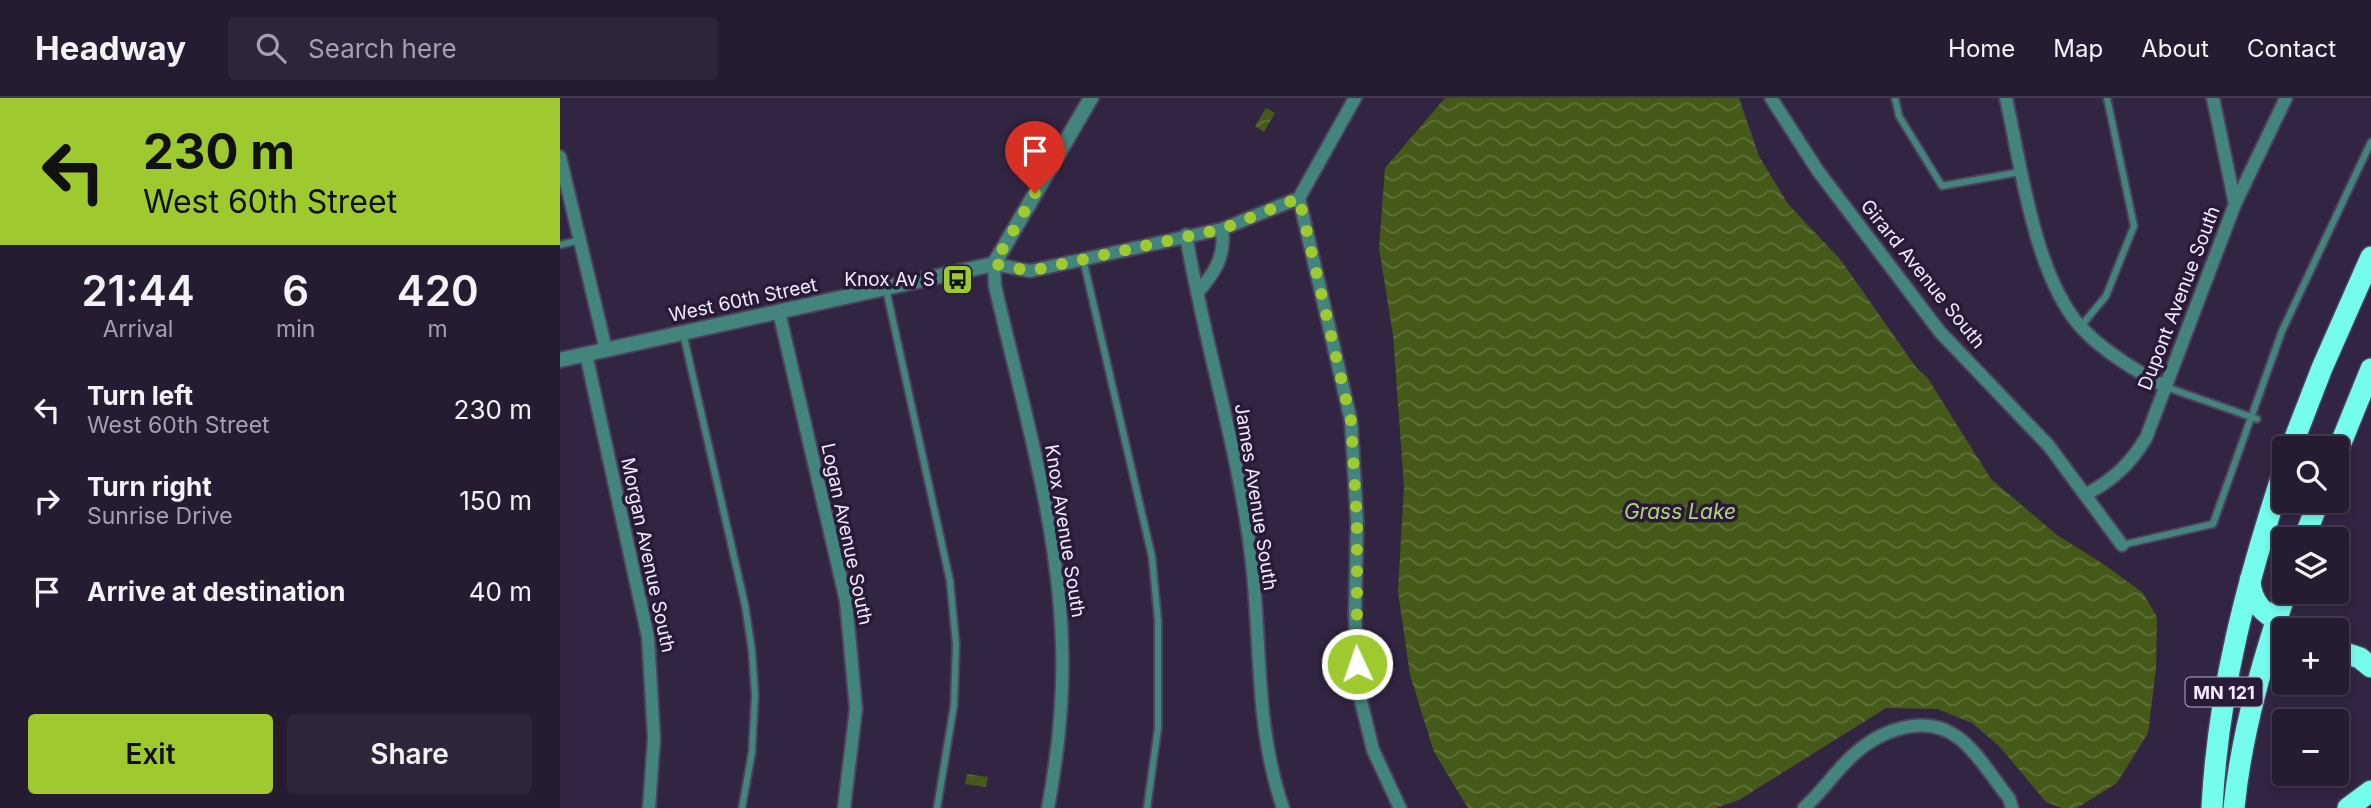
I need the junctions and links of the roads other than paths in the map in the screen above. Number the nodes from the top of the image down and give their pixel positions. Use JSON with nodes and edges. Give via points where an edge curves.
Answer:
{"nodes":[{"id":1,"x":1091,"y":98,"type":"edge"},
{"id":2,"x":1355,"y":98,"type":"edge"},
{"id":3,"x":1771,"y":98,"type":"edge"},
{"id":4,"x":1895,"y":98,"type":"edge"},
{"id":5,"x":2006,"y":98,"type":"edge"},
{"id":6,"x":2107,"y":98,"type":"edge"},
{"id":7,"x":2213,"y":98,"type":"edge"},
{"id":8,"x":2286,"y":98,"type":"edge"},
{"id":9,"x":2371,"y":142,"type":"edge"},
{"id":10,"x":560,"y":157,"type":"edge"},
{"id":11,"x":2022,"y":171,"type":"junction"},
{"id":12,"x":1299,"y":198,"type":"junction"},
{"id":13,"x":2235,"y":204,"type":"junction"},
{"id":14,"x":1222,"y":229,"type":"junction"},
{"id":15,"x":1186,"y":235,"type":"junction"},
{"id":16,"x":580,"y":240,"type":"junction"},
{"id":17,"x":560,"y":245,"type":"edge"},
{"id":18,"x":2371,"y":257,"type":"edge"},
{"id":19,"x":1083,"y":259,"type":"junction"},
{"id":20,"x":994,"y":264,"type":"junction"},
{"id":21,"x":886,"y":289,"type":"junction"},
{"id":22,"x":1197,"y":293,"type":"junction"},
{"id":23,"x":779,"y":312,"type":"junction"},
{"id":24,"x":2081,"y":326,"type":"junction"},
{"id":25,"x":683,"y":333,"type":"junction"},
{"id":26,"x":606,"y":350,"type":"junction"},
{"id":27,"x":586,"y":354,"type":"junction"},
{"id":28,"x":560,"y":360,"type":"edge"},
{"id":29,"x":2371,"y":369,"type":"edge"},
{"id":30,"x":2166,"y":387,"type":"junction"},
{"id":31,"x":2249,"y":416,"type":"junction"},
{"id":32,"x":2257,"y":419,"type":"dead end"},
{"id":33,"x":2296,"y":436,"type":"edge"},
{"id":34,"x":2344,"y":436,"type":"edge"},
{"id":35,"x":2087,"y":494,"type":"junction"},
{"id":36,"x":2272,"y":507,"type":"edge"},
{"id":37,"x":2122,"y":545,"type":"joint"},
{"id":38,"x":2250,"y":578,"type":"junction"},
{"id":39,"x":2273,"y":618,"type":"edge"},
{"id":40,"x":2349,"y":654,"type":"edge"},
{"id":41,"x":2272,"y":655,"type":"edge"},
{"id":42,"x":2371,"y":667,"type":"edge"},
{"id":43,"x":2272,"y":670,"type":"edge"},
{"id":44,"x":2256,"y":696,"type":"junction"},
{"id":45,"x":2371,"y":791,"type":"edge"},
{"id":46,"x":649,"y":808,"type":"edge"},
{"id":47,"x":742,"y":808,"type":"edge"},
{"id":48,"x":844,"y":808,"type":"edge"},
{"id":49,"x":937,"y":808,"type":"edge"},
{"id":50,"x":1048,"y":808,"type":"edge"},
{"id":51,"x":1147,"y":808,"type":"edge"},
{"id":52,"x":1283,"y":808,"type":"edge"},
{"id":53,"x":1399,"y":808,"type":"edge"},
{"id":54,"x":1804,"y":808,"type":"edge"},
{"id":55,"x":2012,"y":808,"type":"edge"},
{"id":56,"x":2212,"y":808,"type":"edge"},
{"id":57,"x":2234,"y":808,"type":"edge"},
{"id":58,"x":2348,"y":808,"type":"edge"}],
"edges":[{"from":1,"to":20,"type":"street"},
{"from":2,"to":12,"type":"street"},
{"from":3,"to":35,"type":"street","name":"Girard Avenue South","via":[[1818,171],[1940,332],[2049,446]]},
{"from":4,"to":11,"type":"lane","via":[[1899,116],[1942,186]]},
{"from":5,"to":11,"type":"street"},
{"from":6,"to":24,"type":"lane","via":[[2134,226],[2106,296]]},
{"from":7,"to":13,"type":"street"},
{"from":8,"to":13,"type":"street","name":"Dupont Avenue South"},
{"from":9,"to":31,"type":"lane","via":[[2312,262]]},
{"from":10,"to":16,"type":"street"},
{"from":11,"to":24,"type":"street","via":[[2051,280]]},
{"from":12,"to":14,"type":"street","name":"West 60th Street"},
{"from":12,"to":53,"type":"street","via":[[1351,421],[1358,689],[1373,750]]},
{"from":13,"to":30,"type":"street","name":"Dupont Avenue South"},
{"from":14,"to":15,"type":"street","name":"West 60th Street"},
{"from":14,"to":22,"type":"street","via":[[1223,251],[1212,277]]},
{"from":15,"to":19,"type":"street","name":"West 60th Street"},
{"from":15,"to":22,"type":"street","name":"James Avenue South"},
{"from":16,"to":17,"type":"lane"},
{"from":16,"to":26,"type":"street"},
{"from":18,"to":33,"type":"highway"},
{"from":19,"to":20,"type":"street","name":"West 60th Street","via":[[1030,271]]},
{"from":19,"to":51,"type":"lane","via":[[1152,557],[1158,621],[1158,728]]},
{"from":20,"to":21,"type":"street","name":"West 60th Street"},
{"from":20,"to":50,"type":"street","name":"Knox Avenue South","via":[[1056,574],[1061,694]]},
{"from":21,"to":23,"type":"street","name":"West 60th Street"},
{"from":21,"to":49,"type":"lane","via":[[951,593],[956,644],[954,705]]},
{"from":22,"to":52,"type":"street","name":"James Avenue South","via":[[1253,572],[1264,737]]},
{"from":23,"to":25,"type":"street","name":"West 60th Street"},
{"from":23,"to":48,"type":"street","name":"Logan Avenue South","via":[[846,601],[856,709]]},
{"from":24,"to":30,"type":"street","via":[[2134,370]]},
{"from":25,"to":26,"type":"street","name":"West 60th Street"},
{"from":25,"to":47,"type":"lane","via":[[752,651],[752,752]]},
{"from":26,"to":27,"type":"street","name":"West 60th Street"},
{"from":27,"to":28,"type":"street","name":"West 60th Street"},
{"from":27,"to":46,"type":"street","name":"Morgan Avenue South","via":[[648,638],[654,738]]},
{"from":29,"to":34,"type":"highway"},
{"from":30,"to":31,"type":"lane"},
{"from":30,"to":35,"type":"street","name":"Dupont Avenue South","via":[[2132,461]]},
{"from":31,"to":32,"type":"lane"},
{"from":31,"to":37,"type":"lane","via":[[2213,524]]},
{"from":35,"to":37,"type":"street","name":"Girard Avenue South"},
{"from":36,"to":38,"type":"highway","number":"MN 121"},
{"from":38,"to":39,"type":"highway","via":[[2250,593],[2259,609]]},
{"from":38,"to":56,"type":"highway","number":"MN 121","via":[[2228,661]]},
{"from":40,"to":42,"type":"highway"},
{"from":41,"to":44,"type":"highway","number":"MN 121"},
{"from":43,"to":44,"type":"highway"},
{"from":44,"to":57,"type":"highway","number":"MN 121","via":[[2238,769]]},
{"from":45,"to":58,"type":"highway"},
{"from":54,"to":55,"type":"street","via":[[1872,739],[1902,727],[1934,726],[1960,739],[2009,798]]}]}
